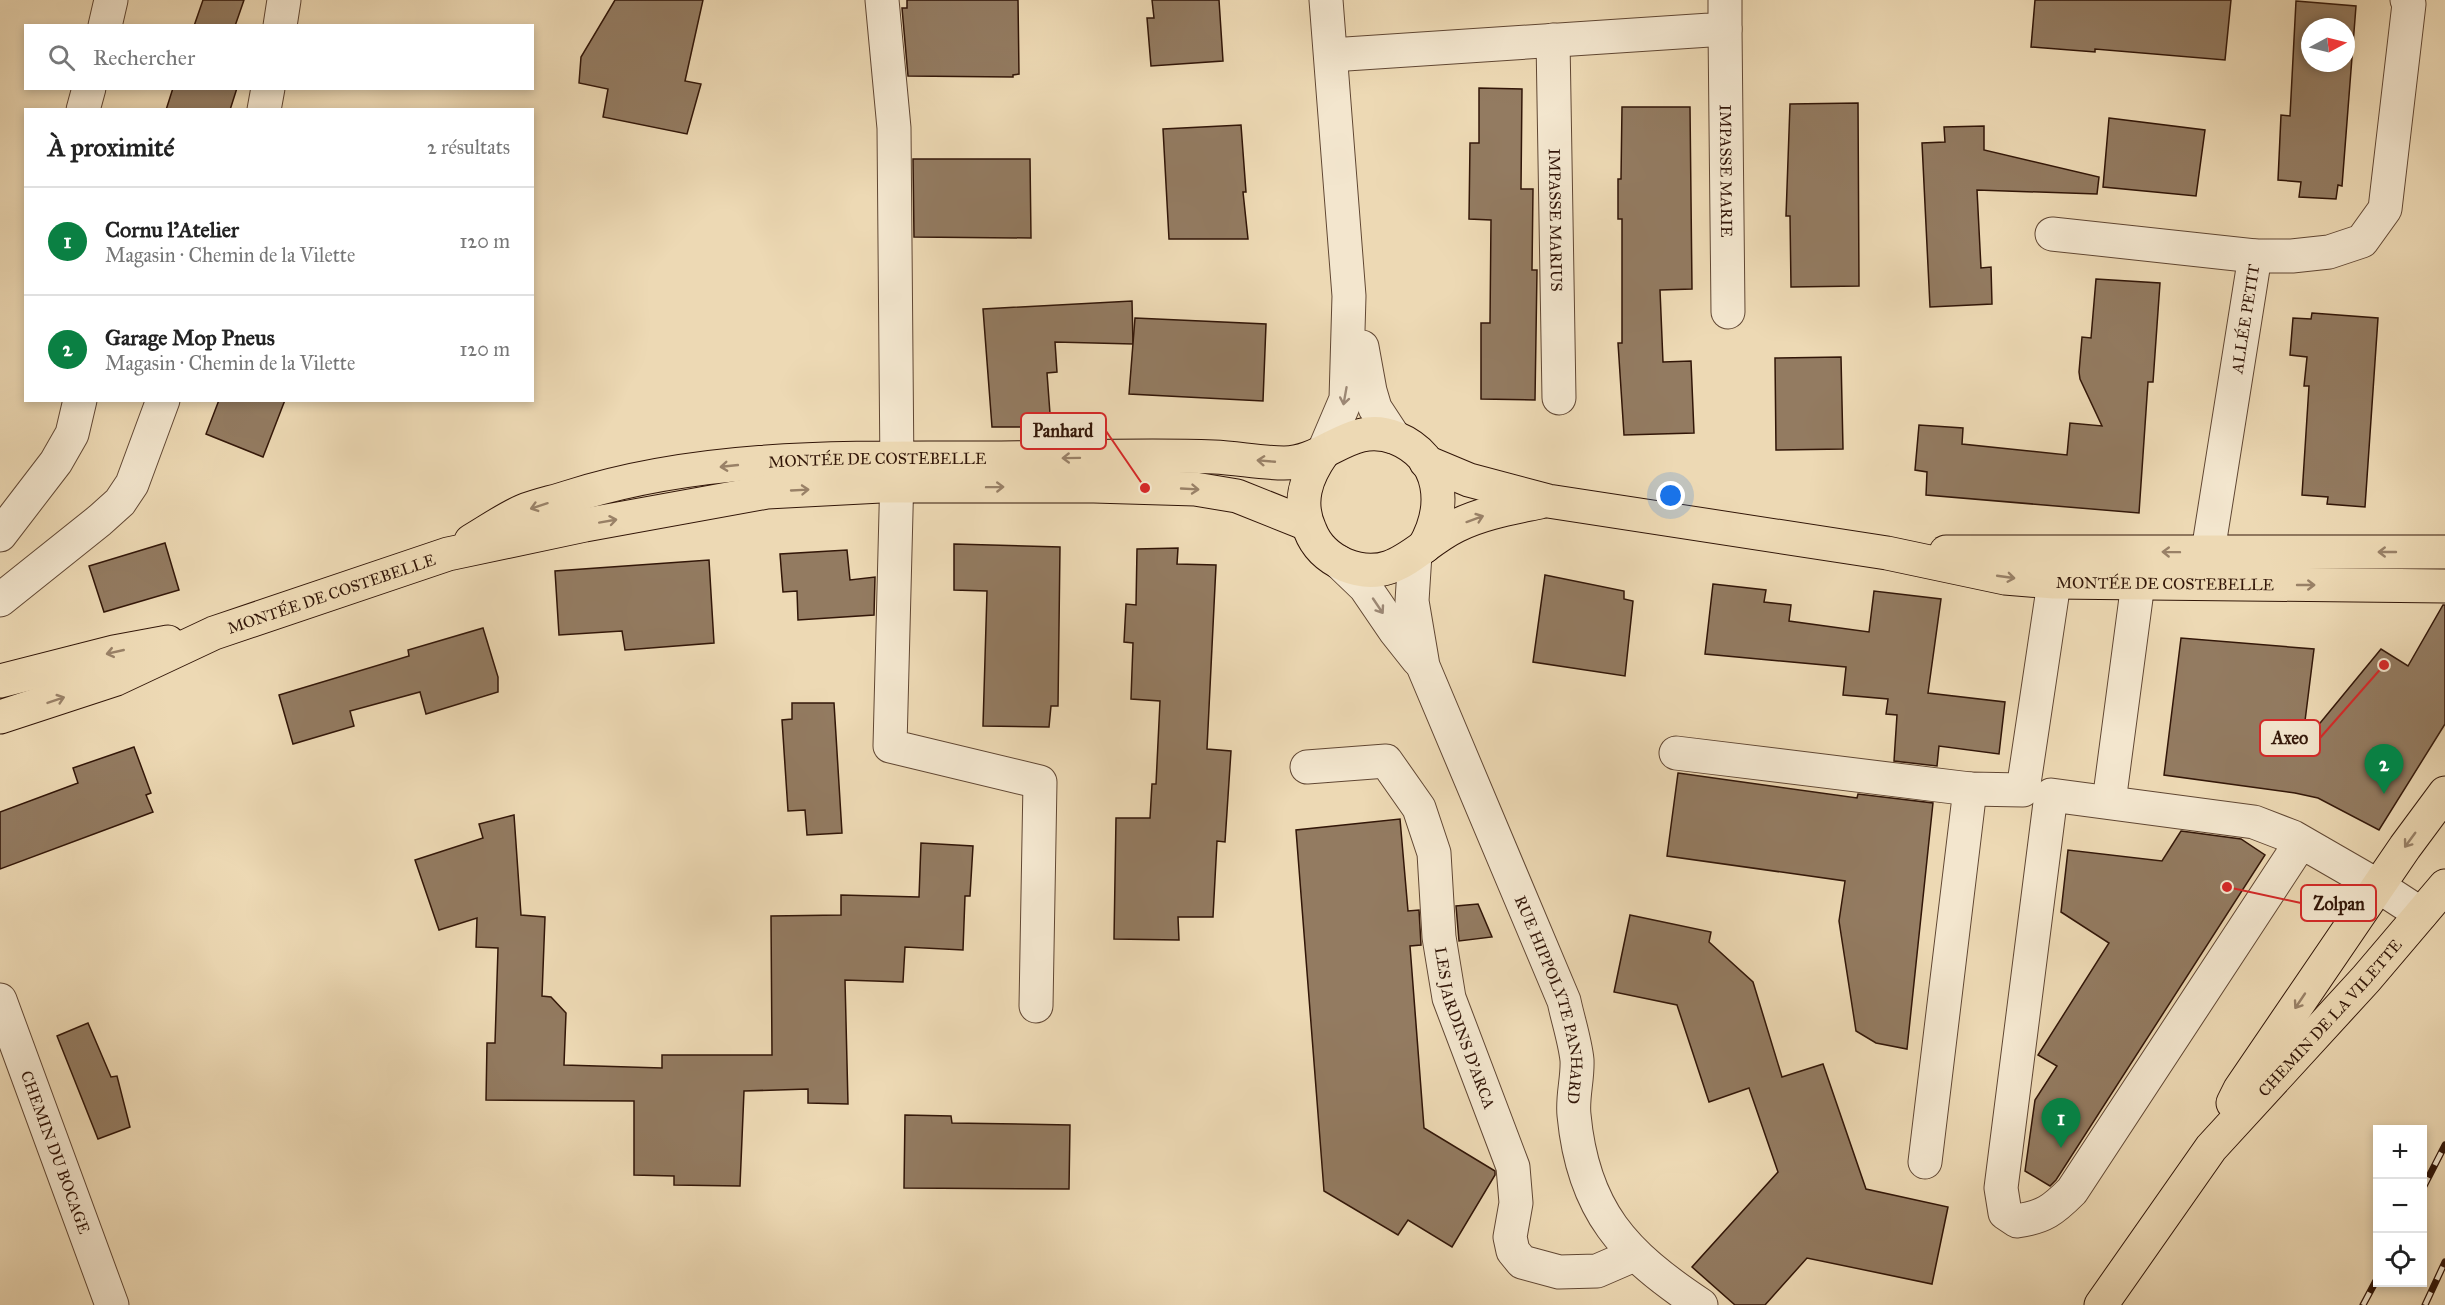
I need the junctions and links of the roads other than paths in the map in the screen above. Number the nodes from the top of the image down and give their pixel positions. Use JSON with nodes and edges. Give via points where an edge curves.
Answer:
{"nodes":[{"id":1,"x":111,"y":0,"type":"edge"},
{"id":2,"x":284,"y":0,"type":"edge"},
{"id":3,"x":882,"y":0,"type":"edge"},
{"id":4,"x":1326,"y":0,"type":"edge"},
{"id":5,"x":2407,"y":0,"type":"edge"},
{"id":6,"x":1725,"y":15,"type":"edge"},
{"id":7,"x":105,"y":24,"type":"edge"},
{"id":8,"x":280,"y":24,"type":"edge"},
{"id":9,"x":1553,"y":40,"type":"junction"},
{"id":10,"x":1331,"y":55,"type":"junction"},
{"id":11,"x":88,"y":90,"type":"edge"},
{"id":12,"x":268,"y":90,"type":"edge"},
{"id":13,"x":84,"y":108,"type":"edge"},
{"id":14,"x":264,"y":108,"type":"edge"},
{"id":15,"x":2052,"y":234,"type":"dead end"},
{"id":16,"x":2255,"y":256,"type":"junction"},
{"id":17,"x":1349,"y":296,"type":"junction"},
{"id":18,"x":1728,"y":312,"type":"dead end"},
{"id":19,"x":1558,"y":398,"type":"dead end"},
{"id":20,"x":80,"y":402,"type":"edge"},
{"id":21,"x":162,"y":402,"type":"edge"},
{"id":22,"x":1394,"y":437,"type":"junction"},
{"id":23,"x":1323,"y":453,"type":"junction"},
{"id":24,"x":1426,"y":462,"type":"junction"},
{"id":25,"x":897,"y":472,"type":"junction"},
{"id":26,"x":1548,"y":501,"type":"junction"},
{"id":27,"x":1307,"y":524,"type":"junction"},
{"id":28,"x":0,"y":535,"type":"edge"},
{"id":29,"x":1419,"y":550,"type":"junction"},
{"id":30,"x":2445,"y":552,"type":"edge"},
{"id":31,"x":1339,"y":562,"type":"junction"},
{"id":32,"x":2055,"y":567,"type":"junction"},
{"id":33,"x":2211,"y":569,"type":"junction"},
{"id":34,"x":2138,"y":583,"type":"junction"},
{"id":35,"x":2445,"y":585,"type":"edge"},
{"id":36,"x":0,"y":600,"type":"edge"},
{"id":37,"x":214,"y":633,"type":"junction"},
{"id":38,"x":1423,"y":666,"type":"junction"},
{"id":39,"x":0,"y":681,"type":"edge"},
{"id":40,"x":0,"y":717,"type":"edge"},
{"id":41,"x":1676,"y":753,"type":"dead end"},
{"id":42,"x":1306,"y":767,"type":"dead end"},
{"id":43,"x":1970,"y":789,"type":"junction"},
{"id":44,"x":2445,"y":793,"type":"edge"},
{"id":45,"x":2109,"y":802,"type":"junction"},
{"id":46,"x":2301,"y":842,"type":"junction"},
{"id":47,"x":2378,"y":886,"type":"junction"},
{"id":48,"x":2445,"y":886,"type":"edge"},
{"id":49,"x":2421,"y":914,"type":"junction"},
{"id":50,"x":0,"y":1000,"type":"edge"},
{"id":51,"x":1036,"y":1006,"type":"dead end"},
{"id":52,"x":2211,"y":1148,"type":"junction"},
{"id":53,"x":1925,"y":1162,"type":"dead end"},
{"id":54,"x":1634,"y":1255,"type":"junction"},
{"id":55,"x":112,"y":1305,"type":"edge"},
{"id":56,"x":1701,"y":1305,"type":"edge"},
{"id":57,"x":2101,"y":1305,"type":"edge"}],
"edges":[{"from":1,"to":7,"type":"street"},
{"from":2,"to":8,"type":"street"},
{"from":3,"to":25,"type":"street","via":[[894,128]]},
{"from":4,"to":10,"type":"street"},
{"from":5,"to":16,"type":"street","via":[[2385,209],[2362,241],[2329,252]]},
{"from":6,"to":9,"type":"street"},
{"from":6,"to":18,"type":"street","name":"IMPASSE MARIE"},
{"from":9,"to":10,"type":"street"},
{"from":9,"to":19,"type":"street","name":"IMPASSE MARIUS"},
{"from":10,"to":17,"type":"street"},
{"from":11,"to":13,"type":"street"},
{"from":12,"to":14,"type":"street"},
{"from":15,"to":16,"type":"street","name":"ALLÉE PETIT"},
{"from":16,"to":33,"type":"street","name":"ALLÉE PETIT","via":[[2210,539]]},
{"from":17,"to":22,"type":"street","via":[[1370,391],[1378,414]]},
{"from":17,"to":23,"type":"street","one_way":true,"via":[[1346,399]]},
{"from":20,"to":28,"type":"street","via":[[72,434],[56,462]]},
{"from":21,"to":36,"type":"street","via":[[132,484],[120,502]]},
{"from":22,"to":23,"type":"main road","name":"MONTÉE DE COSTEBELLE","via":[[1351,437]]},
{"from":22,"to":24,"type":"main road","name":"MONTÉE DE COSTEBELLE","via":[[1418,451]]},
{"from":23,"to":25,"type":"main road","name":"MONTÉE DE COSTEBELLE","one_way":true,"via":[[1287,463],[1148,456]]},
{"from":23,"to":27,"type":"main road","name":"MONTÉE DE COSTEBELLE","via":[[1312,468],[1303,495]]},
{"from":24,"to":26,"type":"main road","name":"MONTÉE DE COSTEBELLE","via":[[1469,480]]},
{"from":24,"to":29,"type":"main road","name":"MONTÉE DE COSTEBELLE","via":[[1438,488],[1439,503],[1433,532]]},
{"from":25,"to":27,"type":"main road","name":"MONTÉE DE COSTEBELLE","one_way":true,"via":[[1195,489],[1237,496]]},
{"from":25,"to":37,"type":"main road","name":"MONTÉE DE COSTEBELLE","via":[[596,523],[448,554]]},
{"from":25,"to":51,"type":"street","via":[[890,746],[1040,782]]},
{"from":29,"to":26,"type":"main road","name":"MONTÉE DE COSTEBELLE","one_way":true,"via":[[1475,518]]},
{"from":26,"to":32,"type":"main road","name":"MONTÉE DE COSTEBELLE","via":[[1887,553],[2005,578]]},
{"from":27,"to":31,"type":"main road","name":"MONTÉE DE COSTEBELLE","via":[[1319,547]]},
{"from":29,"to":31,"type":"main road","name":"MONTÉE DE COSTEBELLE","via":[[1396,566],[1382,570],[1353,568]]},
{"from":29,"to":38,"type":"street","name":"RUE HIPPOLYTE PANHARD","via":[[1412,601]]},
{"from":30,"to":33,"type":"main road","name":"MONTÉE DE COSTEBELLE","one_way":true},
{"from":31,"to":38,"type":"street","name":"RUE HIPPOLYTE PANHARD","one_way":true,"via":[[1365,587]]},
{"from":33,"to":32,"type":"main road","name":"MONTÉE DE COSTEBELLE","one_way":true},
{"from":32,"to":34,"type":"main road","name":"MONTÉE DE COSTEBELLE"},
{"from":32,"to":43,"type":"street","via":[[2023,790]]},
{"from":33,"to":34,"type":"main road","name":"MONTÉE DE COSTEBELLE"},
{"from":33,"to":35,"type":"main road","name":"MONTÉE DE COSTEBELLE","one_way":true},
{"from":34,"to":45,"type":"street"},
{"from":37,"to":39,"type":"main road","name":"MONTÉE DE COSTEBELLE","one_way":true,"via":[[114,652]]},
{"from":40,"to":37,"type":"main road","name":"MONTÉE DE COSTEBELLE","one_way":true,"via":[[116,679]]},
{"from":38,"to":54,"type":"street","name":"RUE HIPPOLYTE PANHARD","via":[[1564,1001],[1577,1059],[1574,1112],[1579,1159],[1593,1198]]},
{"from":41,"to":43,"type":"street"},
{"from":42,"to":54,"type":"street","name":"LES JARDINS D'ARCA","via":[[1386,760],[1419,808],[1434,852],[1439,937],[1449,998],[1513,1167],[1513,1251],[1521,1262],[1559,1272],[1597,1272]]},
{"from":43,"to":53,"type":"street"},
{"from":44,"to":47,"type":"main road","name":"CHEMIN DE LA VILETTE","one_way":true},
{"from":45,"to":46,"type":"street","via":[[2254,822]]},
{"from":45,"to":46,"type":"street","via":[[2051,795],[2001,1188],[2005,1213],[2017,1221],[2053,1211],[2072,1191]]},
{"from":46,"to":47,"type":"street"},
{"from":47,"to":49,"type":"street"},
{"from":47,"to":52,"type":"main road","name":"CHEMIN DE LA VILETTE","one_way":true,"via":[[2240,1089]]},
{"from":48,"to":49,"type":"main road","name":"CHEMIN DE LA VILETTE"},
{"from":49,"to":52,"type":"main road","name":"CHEMIN DE LA VILETTE"},
{"from":50,"to":55,"type":"street","name":"CHEMIN DU BOCAGE"},
{"from":52,"to":57,"type":"main road","name":"CHEMIN DE LA VILETTE"},
{"from":54,"to":56,"type":"street","name":"RUE HIPPOLYTE PANHARD"}]}
